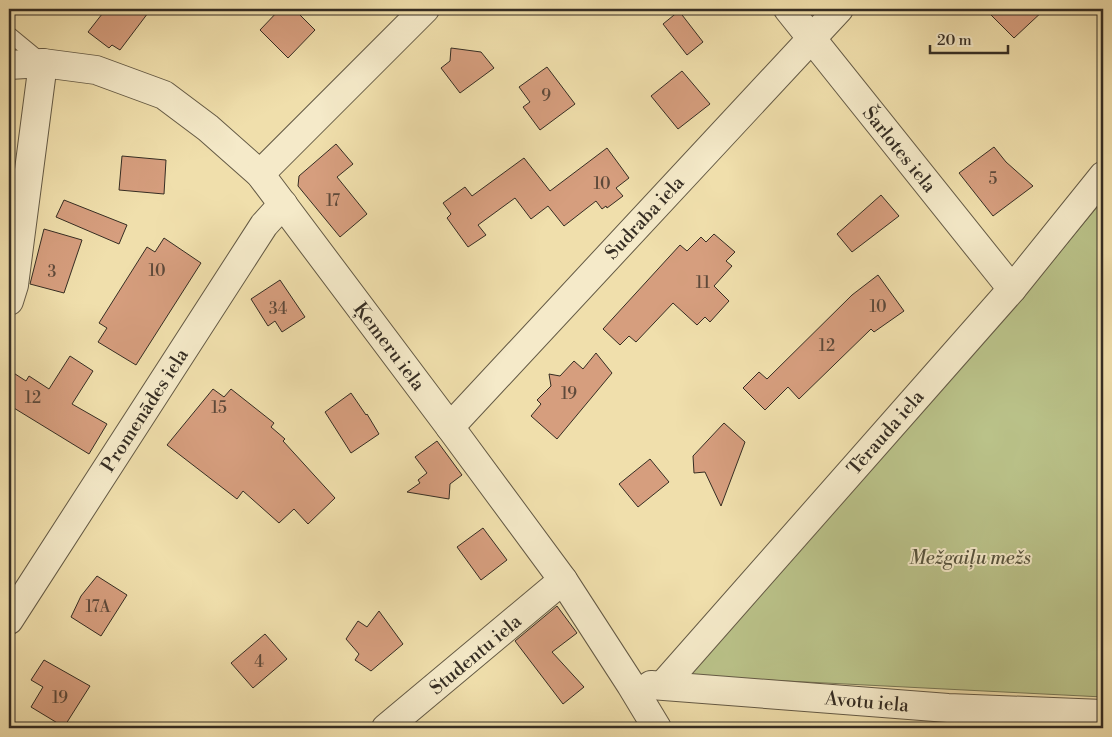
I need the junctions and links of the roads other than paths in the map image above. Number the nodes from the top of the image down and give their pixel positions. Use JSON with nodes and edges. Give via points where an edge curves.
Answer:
{"nodes":[{"id":1,"x":425,"y":9,"type":"edge"},
{"id":2,"x":788,"y":9,"type":"edge"},
{"id":3,"x":840,"y":9,"type":"edge"},
{"id":4,"x":9,"y":34,"type":"edge"},
{"id":5,"x":810,"y":38,"type":"junction"},
{"id":6,"x":43,"y":63,"type":"junction"},
{"id":7,"x":9,"y":65,"type":"edge"},
{"id":8,"x":260,"y":174,"type":"junction"},
{"id":9,"x":1103,"y":176,"type":"edge"},
{"id":10,"x":283,"y":204,"type":"junction"},
{"id":11,"x":1012,"y":288,"type":"junction"},
{"id":12,"x":9,"y":301,"type":"edge"},
{"id":13,"x":450,"y":427,"type":"junction"},
{"id":14,"x":563,"y":580,"type":"junction"},
{"id":15,"x":9,"y":620,"type":"edge"},
{"id":16,"x":631,"y":685,"type":"junction"},
{"id":17,"x":663,"y":685,"type":"junction"},
{"id":18,"x":1103,"y":714,"type":"edge"},
{"id":19,"x":386,"y":728,"type":"edge"},
{"id":20,"x":657,"y":728,"type":"edge"}],
"edges":[{"from":1,"to":8,"type":"street"},
{"from":2,"to":5,"type":"street","name":"Šarlotes iela"},
{"from":3,"to":5,"type":"street","name":"Sudraba iela"},
{"from":4,"to":6,"type":"lane"},
{"from":5,"to":11,"type":"street","name":"Šarlotes iela"},
{"from":5,"to":13,"type":"street","name":"Sudraba iela"},
{"from":6,"to":7,"type":"street","name":"Ķemeru iela"},
{"from":6,"to":8,"type":"street","name":"Ķemeru iela","via":[[96,70],[164,95]]},
{"from":6,"to":12,"type":"street","via":[[14,285]]},
{"from":8,"to":10,"type":"street","name":"Ķemeru iela"},
{"from":9,"to":11,"type":"street","name":"Tērauda iela"},
{"from":10,"to":13,"type":"street","name":"Ķemeru iela"},
{"from":10,"to":15,"type":"street","name":"Promenādes iela","via":[[264,225]]},
{"from":11,"to":17,"type":"street","name":"Tērauda iela"},
{"from":13,"to":14,"type":"street","name":"Ķemeru iela"},
{"from":14,"to":16,"type":"street","name":"Ķemeru iela"},
{"from":14,"to":19,"type":"street","name":"Studentu iela"},
{"from":16,"to":17,"type":"street","name":"Avotu iela"},
{"from":16,"to":20,"type":"street","name":"Ķemeru iela"},
{"from":17,"to":18,"type":"street","name":"Avotu iela","via":[[948,708]]}]}
